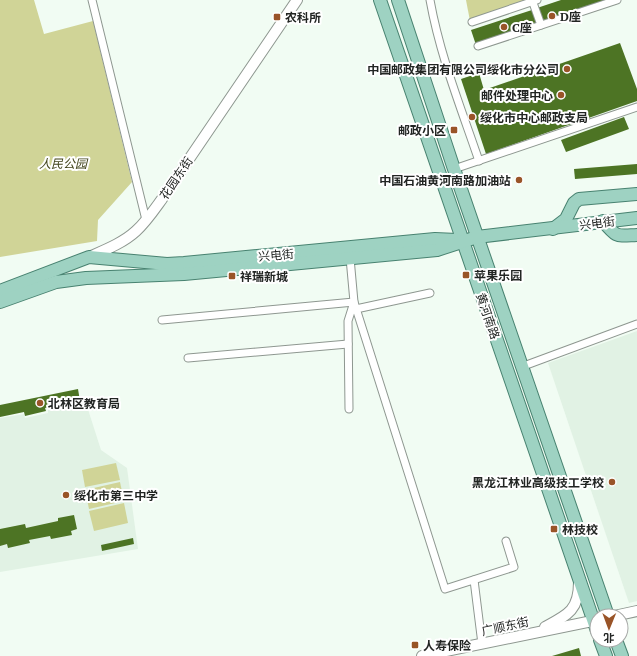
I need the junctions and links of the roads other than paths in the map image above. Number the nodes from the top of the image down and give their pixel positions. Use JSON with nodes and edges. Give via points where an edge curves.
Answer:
{"nodes":[{"id":1,"x":92,"y":0,"type":"edge"},
{"id":2,"x":297,"y":0,"type":"edge"},
{"id":3,"x":380,"y":0,"type":"edge"},
{"id":4,"x":398,"y":0,"type":"edge"},
{"id":5,"x":430,"y":0,"type":"edge"},
{"id":6,"x":617,"y":0,"type":"edge"},
{"id":7,"x":534,"y":1,"type":"edge"},
{"id":8,"x":472,"y":22,"type":"dead end"},
{"id":9,"x":540,"y":25,"type":"junction"},
{"id":10,"x":478,"y":46,"type":"dead end"},
{"id":11,"x":637,"y":107,"type":"edge"},
{"id":12,"x":479,"y":161,"type":"junction"},
{"id":13,"x":454,"y":169,"type":"junction"},
{"id":14,"x":441,"y":174,"type":"junction"},
{"id":15,"x":637,"y":194,"type":"edge"},
{"id":16,"x":637,"y":218,"type":"edge"},
{"id":17,"x":146,"y":220,"type":"junction"},
{"id":18,"x":603,"y":221,"type":"junction"},
{"id":19,"x":553,"y":229,"type":"junction"},
{"id":20,"x":637,"y":235,"type":"edge"},
{"id":21,"x":477,"y":237,"type":"junction"},
{"id":22,"x":462,"y":241,"type":"junction"},
{"id":23,"x":349,"y":253,"type":"junction"},
{"id":24,"x":89,"y":257,"type":"junction"},
{"id":25,"x":0,"y":291,"type":"edge"},
{"id":26,"x":430,"y":293,"type":"dead end"},
{"id":27,"x":0,"y":302,"type":"edge"},
{"id":28,"x":355,"y":306,"type":"junction"},
{"id":29,"x":162,"y":320,"type":"dead end"},
{"id":30,"x":637,"y":324,"type":"edge"},
{"id":31,"x":348,"y":344,"type":"junction"},
{"id":32,"x":188,"y":358,"type":"dead end"},
{"id":33,"x":521,"y":367,"type":"junction"},
{"id":34,"x":349,"y":409,"type":"dead end"},
{"id":35,"x":506,"y":540,"type":"dead end"},
{"id":36,"x":578,"y":576,"type":"junction"},
{"id":37,"x":474,"y":580,"type":"junction"},
{"id":38,"x":590,"y":608,"type":"edge"},
{"id":39,"x":605,"y":608,"type":"edge"},
{"id":40,"x":589,"y":625,"type":"edge"},
{"id":41,"x":532,"y":634,"type":"junction"},
{"id":42,"x":482,"y":644,"type":"junction"},
{"id":43,"x":436,"y":655,"type":"edge"},
{"id":44,"x":422,"y":656,"type":"edge"}],
"edges":[{"from":1,"to":17,"type":"street"},
{"from":2,"to":17,"type":"main road","name":"花园东街"},
{"from":3,"to":14,"type":"main road","name":"黄河南路"},
{"from":4,"to":13,"type":"main road","name":"黄河南路"},
{"from":5,"to":12,"type":"street","via":[[446,66]]},
{"from":6,"to":9,"type":"street"},
{"from":7,"to":8,"type":"street"},
{"from":7,"to":9,"type":"street"},
{"from":9,"to":10,"type":"street"},
{"from":11,"to":12,"type":"street"},
{"from":12,"to":13,"type":"street"},
{"from":13,"to":14,"type":"main road"},
{"from":13,"to":21,"type":"main road","name":"黄河南路"},
{"from":14,"to":22,"type":"main road","name":"黄河南路"},
{"from":15,"to":19,"type":"main road","via":[[579,199],[566,218]]},
{"from":16,"to":18,"type":"main road","name":"兴电街"},
{"from":17,"to":24,"type":"main road","name":"花园东街","via":[[126,239]]},
{"from":18,"to":19,"type":"main road","name":"兴电街"},
{"from":18,"to":20,"type":"main road","via":[[614,234]]},
{"from":19,"to":21,"type":"main road","name":"兴电街"},
{"from":21,"to":22,"type":"main road","name":"兴电街"},
{"from":21,"to":33,"type":"main road","name":"黄河南路"},
{"from":22,"to":23,"type":"main road","name":"兴电街","via":[[437,250]]},
{"from":22,"to":36,"type":"main road","name":"黄河南路"},
{"from":23,"to":24,"type":"main road","name":"兴电街","via":[[184,264]]},
{"from":23,"to":27,"type":"main road","name":"兴电街","via":[[184,274],[86,278],[56,282]]},
{"from":23,"to":28,"type":"street"},
{"from":24,"to":25,"type":"main road","name":"花园东街"},
{"from":26,"to":28,"type":"street"},
{"from":28,"to":29,"type":"street"},
{"from":28,"to":31,"type":"street","via":[[348,321]]},
{"from":28,"to":37,"type":"street","via":[[445,589]]},
{"from":30,"to":33,"type":"street"},
{"from":31,"to":32,"type":"street"},
{"from":31,"to":34,"type":"street"},
{"from":33,"to":39,"type":"main road","name":"黄河南路"},
{"from":35,"to":37,"type":"street","via":[[514,567]]},
{"from":36,"to":38,"type":"main road","name":"黄河南路"},
{"from":36,"to":41,"type":"main road","via":[[578,600],[572,610],[561,619]]},
{"from":37,"to":42,"type":"street"},
{"from":40,"to":41,"type":"main road","name":"广顺东街"},
{"from":41,"to":42,"type":"main road","name":"广顺东街"},
{"from":42,"to":43,"type":"main road","name":"广顺东街"},
{"from":43,"to":44,"type":"main road","name":"广顺东街"}]}
